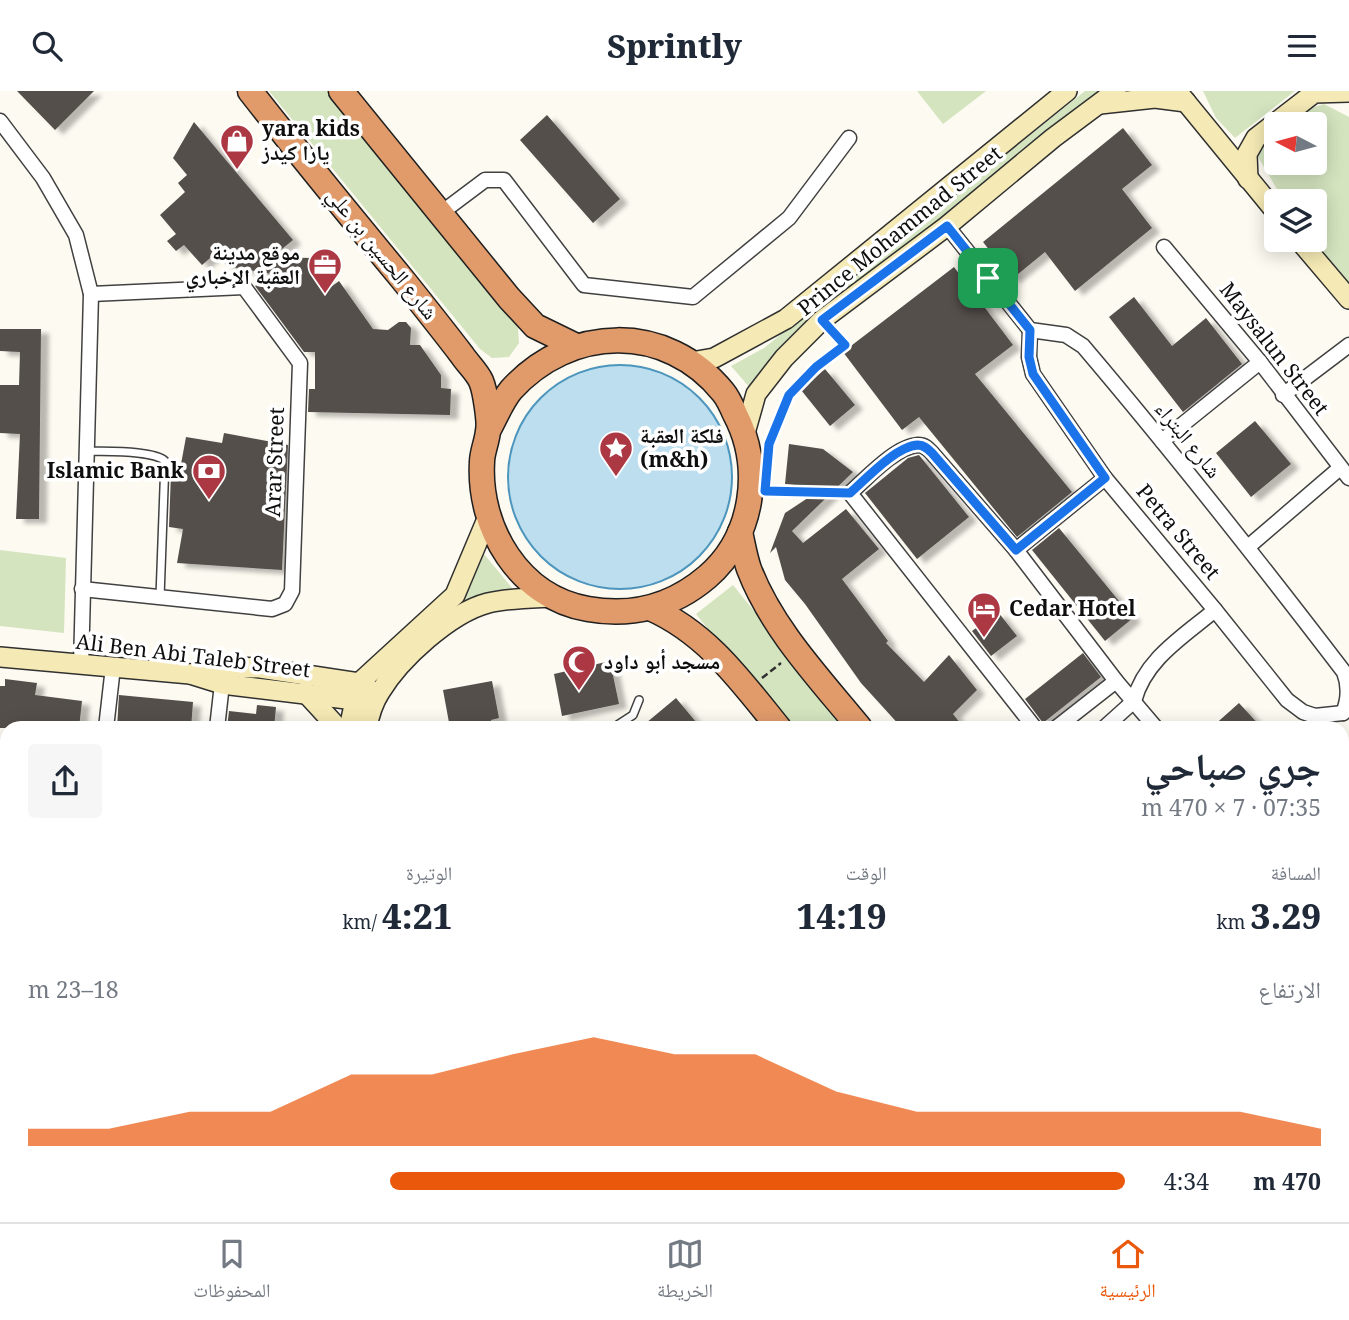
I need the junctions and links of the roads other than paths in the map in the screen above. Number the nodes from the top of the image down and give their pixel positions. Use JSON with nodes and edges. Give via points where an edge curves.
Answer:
{"nodes":[{"id":1,"x":250,"y":91,"type":"edge"},
{"id":2,"x":341,"y":91,"type":"edge"},
{"id":3,"x":1067,"y":91,"type":"edge"},
{"id":4,"x":1116,"y":91,"type":"edge"},
{"id":5,"x":1349,"y":92,"type":"edge"},
{"id":6,"x":1182,"y":97,"type":"edge"},
{"id":7,"x":1099,"y":104,"type":"junction"},
{"id":8,"x":0,"y":121,"type":"edge"},
{"id":9,"x":849,"y":138,"type":"dead end"},
{"id":10,"x":1248,"y":179,"type":"junction"},
{"id":11,"x":1264,"y":198,"type":"edge"},
{"id":12,"x":441,"y":213,"type":"junction"},
{"id":13,"x":947,"y":226,"type":"junction"},
{"id":14,"x":1164,"y":247,"type":"dead end"},
{"id":15,"x":1309,"y":252,"type":"edge"},
{"id":16,"x":91,"y":294,"type":"junction"},
{"id":17,"x":1349,"y":299,"type":"edge"},
{"id":18,"x":1030,"y":330,"type":"junction"},
{"id":19,"x":1349,"y":345,"type":"edge"},
{"id":20,"x":576,"y":346,"type":"junction"},
{"id":21,"x":691,"y":362,"type":"junction"},
{"id":22,"x":1260,"y":362,"type":"junction"},
{"id":23,"x":1283,"y":395,"type":"junction"},
{"id":24,"x":489,"y":429,"type":"junction"},
{"id":25,"x":745,"y":433,"type":"junction"},
{"id":26,"x":1163,"y":441,"type":"junction"},
{"id":27,"x":86,"y":451,"type":"junction"},
{"id":28,"x":1345,"y":473,"type":"edge"},
{"id":29,"x":1105,"y":478,"type":"junction"},
{"id":30,"x":487,"y":519,"type":"junction"},
{"id":31,"x":740,"y":533,"type":"junction"},
{"id":32,"x":1248,"y":547,"type":"junction"},
{"id":33,"x":1016,"y":550,"type":"junction"},
{"id":34,"x":82,"y":589,"type":"junction"},
{"id":35,"x":160,"y":597,"type":"junction"},
{"id":36,"x":553,"y":597,"type":"junction"},
{"id":37,"x":650,"y":608,"type":"junction"},
{"id":38,"x":1215,"y":610,"type":"junction"},
{"id":39,"x":0,"y":657,"type":"edge"},
{"id":40,"x":81,"y":665,"type":"junction"},
{"id":41,"x":113,"y":667,"type":"junction"},
{"id":42,"x":218,"y":677,"type":"junction"},
{"id":43,"x":1116,"y":681,"type":"junction"},
{"id":44,"x":305,"y":692,"type":"junction"},
{"id":45,"x":357,"y":692,"type":"junction"},
{"id":46,"x":379,"y":693,"type":"junction"},
{"id":47,"x":639,"y":700,"type":"dead end"},
{"id":48,"x":1134,"y":701,"type":"junction"},
{"id":49,"x":1346,"y":716,"type":"edge"},
{"id":50,"x":107,"y":721,"type":"edge"},
{"id":51,"x":217,"y":721,"type":"edge"},
{"id":52,"x":332,"y":721,"type":"edge"},
{"id":53,"x":351,"y":721,"type":"edge"},
{"id":54,"x":369,"y":721,"type":"edge"},
{"id":55,"x":624,"y":721,"type":"edge"},
{"id":56,"x":773,"y":721,"type":"edge"},
{"id":57,"x":854,"y":721,"type":"edge"},
{"id":58,"x":1029,"y":721,"type":"edge"},
{"id":59,"x":1065,"y":721,"type":"edge"},
{"id":60,"x":1112,"y":721,"type":"edge"},
{"id":61,"x":1150,"y":721,"type":"edge"}],
"edges":[{"from":1,"to":24,"type":"highway","name":"شارع الحسين بن علي","via":[[482,382]]},
{"from":2,"to":12,"type":"highway"},
{"from":3,"to":21,"type":"main road","name":"Prince Mohammad Street","via":[[786,319],[714,358]]},
{"from":4,"to":7,"type":"main road","name":"Prince Mohammad Street"},
{"from":5,"to":10,"type":"main road","via":[[1314,93],[1261,134],[1247,153]]},
{"from":6,"to":7,"type":"main road"},
{"from":6,"to":10,"type":"main road"},
{"from":7,"to":13,"type":"main road","name":"Prince Mohammad Street"},
{"from":8,"to":16,"type":"street","via":[[43,178],[76,235]]},
{"from":9,"to":12,"type":"street","via":[[789,218],[694,297],[584,285],[504,180],[485,180]]},
{"from":10,"to":11,"type":"main road"},
{"from":12,"to":20,"type":"highway","via":[[535,325]]},
{"from":13,"to":18,"type":"street"},
{"from":13,"to":25,"type":"main road","name":"Prince Mohammad Street","via":[[822,320],[784,358],[756,394]]},
{"from":14,"to":22,"type":"street","name":"Maysalun Street"},
{"from":15,"to":17,"type":"main road"},
{"from":16,"to":27,"type":"street"},
{"from":16,"to":35,"type":"street","name":"Arar Street","via":[[244,287],[300,363],[292,591],[285,604],[272,609]]},
{"from":18,"to":26,"type":"street","name":"شارع البتراء","via":[[1066,335],[1083,346]]},
{"from":18,"to":29,"type":"street","name":"Petra Street","via":[[1033,374]]},
{"from":19,"to":23,"type":"street"},
{"from":20,"to":21,"type":"highway","via":[[605,340],[635,341],[664,348]]},
{"from":20,"to":24,"type":"highway","via":[[529,373],[509,393]]},
{"from":21,"to":25,"type":"highway","via":[[724,393]]},
{"from":22,"to":23,"type":"street","name":"Maysalun Street"},
{"from":22,"to":26,"type":"street"},
{"from":23,"to":28,"type":"street","name":"Maysalun Street"},
{"from":24,"to":30,"type":"highway","via":[[481,489]]},
{"from":25,"to":31,"type":"highway","via":[[751,492]]},
{"from":26,"to":32,"type":"street","name":"شارع البتراء"},
{"from":27,"to":34,"type":"street"},
{"from":27,"to":35,"type":"lane","via":[[160,456],[165,461]]},
{"from":28,"to":32,"type":"street"},
{"from":29,"to":33,"type":"street"},
{"from":29,"to":38,"type":"street","name":"Petra Street"},
{"from":30,"to":36,"type":"highway","via":[[502,550],[525,577]]},
{"from":30,"to":45,"type":"main road","via":[[455,595]]},
{"from":31,"to":37,"type":"highway","via":[[728,554],[694,588]]},
{"from":31,"to":57,"type":"highway","via":[[759,591]]},
{"from":32,"to":49,"type":"street","name":"شارع البتراء","via":[[1343,672],[1348,681]]},
{"from":33,"to":43,"type":"street"},
{"from":33,"to":58,"type":"street","via":[[925,447],[902,450],[850,493]]},
{"from":34,"to":35,"type":"street","name":"Arar Street"},
{"from":34,"to":40,"type":"street"},
{"from":36,"to":37,"type":"highway","via":[[584,609],[617,613]]},
{"from":36,"to":46,"type":"main road","via":[[489,603],[463,613],[406,660]]},
{"from":37,"to":56,"type":"highway","via":[[685,626],[722,660]]},
{"from":38,"to":48,"type":"street","via":[[1153,664]]},
{"from":38,"to":49,"type":"street","name":"Petra Street","via":[[1287,699],[1303,712]]},
{"from":39,"to":40,"type":"main road","name":"Ali Ben Abi Taleb Street"},
{"from":40,"to":41,"type":"main road","name":"Ali Ben Abi Taleb Street"},
{"from":41,"to":42,"type":"main road","name":"Ali Ben Abi Taleb Street"},
{"from":41,"to":50,"type":"street"},
{"from":42,"to":44,"type":"main road","name":"Ali Ben Abi Taleb Street"},
{"from":42,"to":45,"type":"main road","via":[[228,667],[260,668]]},
{"from":42,"to":51,"type":"street"},
{"from":43,"to":48,"type":"street"},
{"from":43,"to":59,"type":"street"},
{"from":44,"to":45,"type":"main road","name":"Ali Ben Abi Taleb Street"},
{"from":44,"to":52,"type":"main road"},
{"from":45,"to":46,"type":"main road","name":"Ali Ben Abi Taleb Street"},
{"from":45,"to":53,"type":"main road"},
{"from":46,"to":54,"type":"main road"},
{"from":47,"to":55,"type":"lane","via":[[633,715]]},
{"from":48,"to":60,"type":"street"},
{"from":48,"to":61,"type":"street"}]}
